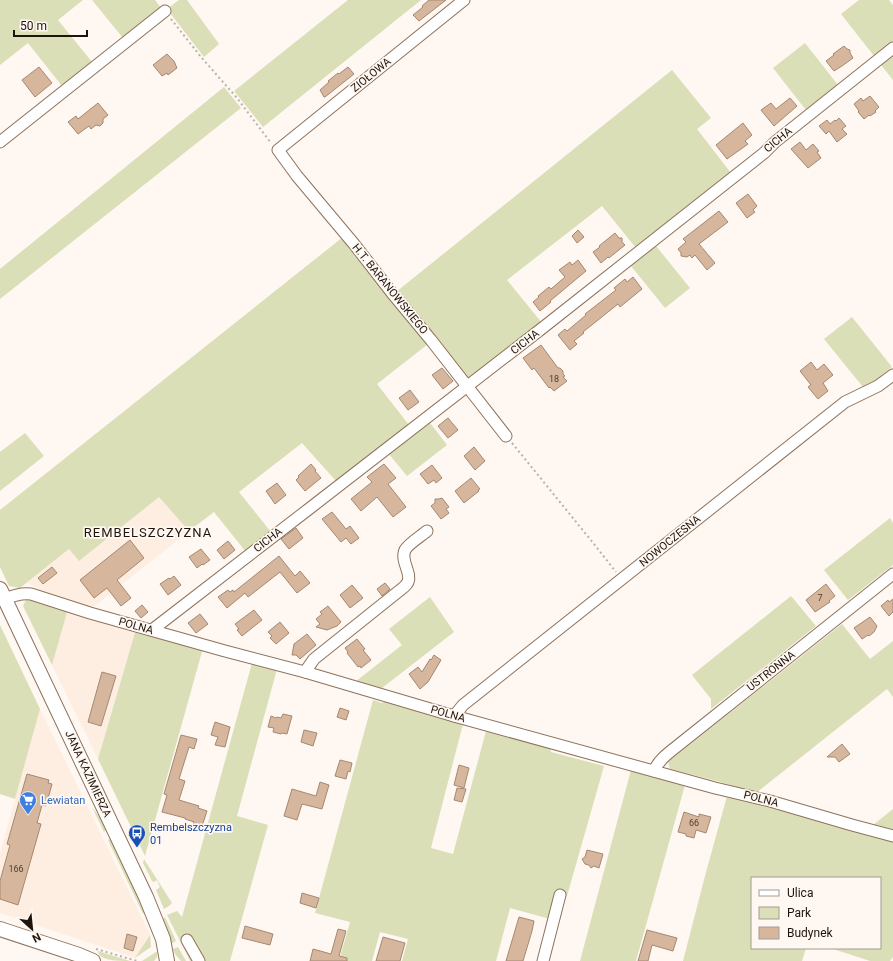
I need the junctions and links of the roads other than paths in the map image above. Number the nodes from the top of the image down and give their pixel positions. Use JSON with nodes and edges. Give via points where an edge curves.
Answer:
{"nodes":[{"id":1,"x":464,"y":0,"type":"edge"},
{"id":2,"x":165,"y":11,"type":"road end"},
{"id":3,"x":893,"y":48,"type":"edge"},
{"id":4,"x":0,"y":142,"type":"edge"},
{"id":5,"x":278,"y":150,"type":"joint"},
{"id":6,"x":893,"y":375,"type":"edge"},
{"id":7,"x":467,"y":387,"type":"junction"},
{"id":8,"x":506,"y":436,"type":"road end"},
{"id":9,"x":427,"y":531,"type":"dead end"},
{"id":10,"x":893,"y":574,"type":"edge"},
{"id":11,"x":2,"y":594,"type":"edge"},
{"id":12,"x":152,"y":630,"type":"junction"},
{"id":13,"x":305,"y":672,"type":"junction"},
{"id":14,"x":454,"y":716,"type":"junction"},
{"id":15,"x":654,"y":771,"type":"junction"},
{"id":16,"x":893,"y":836,"type":"edge"},
{"id":17,"x":560,"y":895,"type":"dead end"},
{"id":18,"x":0,"y":929,"type":"edge"},
{"id":19,"x":187,"y":940,"type":"dead end"},
{"id":20,"x":93,"y":961,"type":"edge"},
{"id":21,"x":167,"y":961,"type":"edge"},
{"id":22,"x":198,"y":961,"type":"edge"},
{"id":23,"x":543,"y":961,"type":"edge"}],
"edges":[{"from":1,"to":5,"type":"street","name":"ZIOŁOWA"},
{"from":2,"to":4,"type":"street"},
{"from":3,"to":7,"type":"street","name":"CICHA"},
{"from":5,"to":7,"type":"street","name":"H.T. BARANOWSKIEGO"},
{"from":6,"to":14,"type":"street","name":"NOWOCZESNA","via":[[878,386],[845,402],[463,705]]},
{"from":7,"to":8,"type":"street","name":"H.T. BARANOWSKIEGO"},
{"from":7,"to":12,"type":"street","name":"CICHA"},
{"from":9,"to":13,"type":"street","via":[[404,552],[404,563],[409,577],[404,587],[314,659]]},
{"from":10,"to":15,"type":"street","name":"USTRONNA","via":[[676,747],[659,762]]},
{"from":11,"to":12,"type":"street","name":"POLNA","via":[[32,594]]},
{"from":11,"to":21,"type":"main road","name":"JANA KAZIMIERZA","via":[[146,897],[163,939]]},
{"from":12,"to":13,"type":"street","name":"POLNA"},
{"from":13,"to":14,"type":"street","name":"POLNA"},
{"from":14,"to":15,"type":"street","name":"POLNA"},
{"from":15,"to":16,"type":"street","name":"POLNA"},
{"from":17,"to":23,"type":"street"},
{"from":18,"to":20,"type":"main road"},
{"from":19,"to":22,"type":"street"}]}
